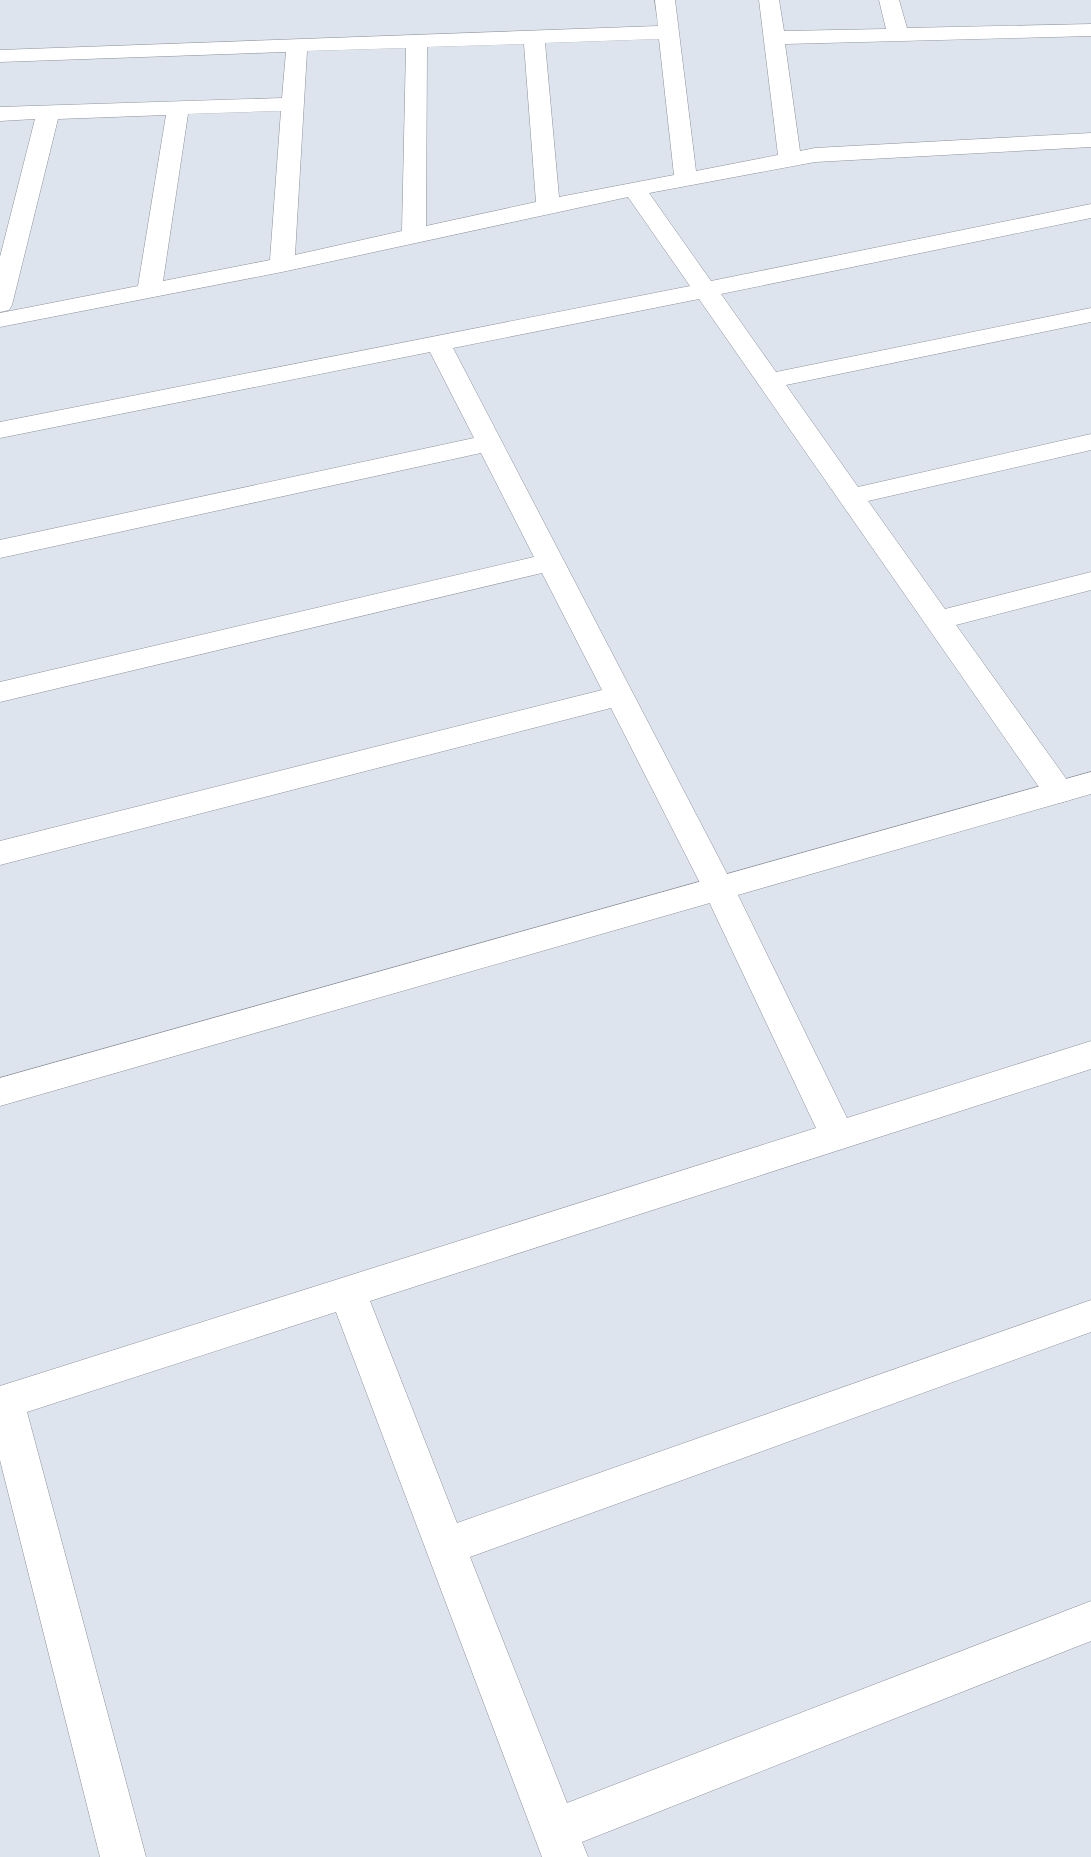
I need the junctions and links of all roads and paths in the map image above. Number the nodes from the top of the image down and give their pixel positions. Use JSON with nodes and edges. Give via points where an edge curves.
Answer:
{"nodes":[{"id":1,"x":665,"y":0,"type":"edge"},
{"id":2,"x":769,"y":0,"type":"edge"},
{"id":3,"x":889,"y":0,"type":"edge"},
{"id":4,"x":1091,"y":30,"type":"edge"},
{"id":5,"x":669,"y":32,"type":"junction"},
{"id":6,"x":898,"y":36,"type":"junction"},
{"id":7,"x":534,"y":37,"type":"junction"},
{"id":8,"x":774,"y":38,"type":"junction"},
{"id":9,"x":417,"y":41,"type":"junction"},
{"id":10,"x":297,"y":45,"type":"junction"},
{"id":11,"x":0,"y":56,"type":"edge"},
{"id":12,"x":293,"y":104,"type":"junction"},
{"id":13,"x":178,"y":108,"type":"junction"},
{"id":14,"x":48,"y":113,"type":"junction"},
{"id":15,"x":0,"y":114,"type":"edge"},
{"id":16,"x":1091,"y":140,"type":"edge"},
{"id":17,"x":790,"y":160,"type":"junction"},
{"id":18,"x":686,"y":179,"type":"junction"},
{"id":19,"x":634,"y":189,"type":"junction"},
{"id":20,"x":548,"y":206,"type":"junction"},
{"id":21,"x":1091,"y":211,"type":"edge"},
{"id":22,"x":414,"y":236,"type":"junction"},
{"id":23,"x":282,"y":265,"type":"junction"},
{"id":24,"x":705,"y":290,"type":"junction"},
{"id":25,"x":150,"y":291,"type":"junction"},
{"id":26,"x":0,"y":305,"type":"edge"},
{"id":27,"x":1091,"y":315,"type":"edge"},
{"id":28,"x":0,"y":320,"type":"edge"},
{"id":29,"x":438,"y":344,"type":"junction"},
{"id":30,"x":770,"y":381,"type":"junction"},
{"id":31,"x":0,"y":430,"type":"edge"},
{"id":32,"x":1091,"y":442,"type":"edge"},
{"id":33,"x":489,"y":443,"type":"junction"},
{"id":34,"x":851,"y":497,"type":"junction"},
{"id":35,"x":0,"y":549,"type":"edge"},
{"id":36,"x":550,"y":562,"type":"junction"},
{"id":37,"x":1091,"y":581,"type":"edge"},
{"id":38,"x":938,"y":620,"type":"junction"},
{"id":39,"x":0,"y":692,"type":"edge"},
{"id":40,"x":620,"y":696,"type":"junction"},
{"id":41,"x":1091,"y":783,"type":"edge"},
{"id":42,"x":1059,"y":792,"type":"junction"},
{"id":43,"x":0,"y":853,"type":"edge"},
{"id":44,"x":719,"y":889,"type":"junction"},
{"id":45,"x":1091,"y":1055,"type":"edge"},
{"id":46,"x":0,"y":1092,"type":"edge"},
{"id":47,"x":838,"y":1137,"type":"junction"},
{"id":48,"x":348,"y":1293,"type":"junction"},
{"id":49,"x":1091,"y":1316,"type":"edge"},
{"id":50,"x":2,"y":1403,"type":"edge"},
{"id":51,"x":446,"y":1546,"type":"junction"},
{"id":52,"x":1091,"y":1622,"type":"edge"},
{"id":53,"x":560,"y":1844,"type":"edge"},
{"id":54,"x":123,"y":1857,"type":"edge"}],
"edges":[{"from":1,"to":5,"type":"street"},
{"from":2,"to":8,"type":"street"},
{"from":3,"to":6,"type":"street"},
{"from":4,"to":6,"type":"street"},
{"from":5,"to":7,"type":"street"},
{"from":5,"to":18,"type":"street"},
{"from":6,"to":8,"type":"street"},
{"from":7,"to":9,"type":"street"},
{"from":7,"to":20,"type":"street"},
{"from":8,"to":17,"type":"street"},
{"from":9,"to":10,"type":"street"},
{"from":9,"to":22,"type":"street"},
{"from":10,"to":11,"type":"street"},
{"from":10,"to":12,"type":"street"},
{"from":12,"to":13,"type":"street"},
{"from":12,"to":23,"type":"street"},
{"from":13,"to":14,"type":"street"},
{"from":13,"to":25,"type":"street"},
{"from":14,"to":15,"type":"street"},
{"from":14,"to":26,"type":"street"},
{"from":16,"to":17,"type":"street","via":[[815,155]]},
{"from":17,"to":18,"type":"street"},
{"from":18,"to":19,"type":"street"},
{"from":19,"to":20,"type":"street"},
{"from":19,"to":24,"type":"street"},
{"from":20,"to":22,"type":"street"},
{"from":21,"to":24,"type":"street"},
{"from":22,"to":23,"type":"street"},
{"from":23,"to":25,"type":"street"},
{"from":24,"to":29,"type":"street"},
{"from":24,"to":30,"type":"street"},
{"from":25,"to":28,"type":"street"},
{"from":27,"to":30,"type":"street"},
{"from":29,"to":31,"type":"street"},
{"from":29,"to":33,"type":"street"},
{"from":30,"to":34,"type":"street"},
{"from":32,"to":34,"type":"street"},
{"from":33,"to":35,"type":"street"},
{"from":33,"to":36,"type":"street"},
{"from":34,"to":38,"type":"street"},
{"from":36,"to":39,"type":"street"},
{"from":36,"to":40,"type":"street"},
{"from":37,"to":38,"type":"street"},
{"from":38,"to":42,"type":"street"},
{"from":40,"to":43,"type":"street"},
{"from":40,"to":44,"type":"street"},
{"from":41,"to":42,"type":"street"},
{"from":42,"to":44,"type":"street"},
{"from":44,"to":46,"type":"street"},
{"from":44,"to":47,"type":"street"},
{"from":45,"to":47,"type":"street"},
{"from":47,"to":48,"type":"street"},
{"from":48,"to":50,"type":"street"},
{"from":48,"to":51,"type":"street"},
{"from":49,"to":51,"type":"street"},
{"from":50,"to":54,"type":"street"},
{"from":51,"to":53,"type":"street"},
{"from":52,"to":53,"type":"street"}]}
